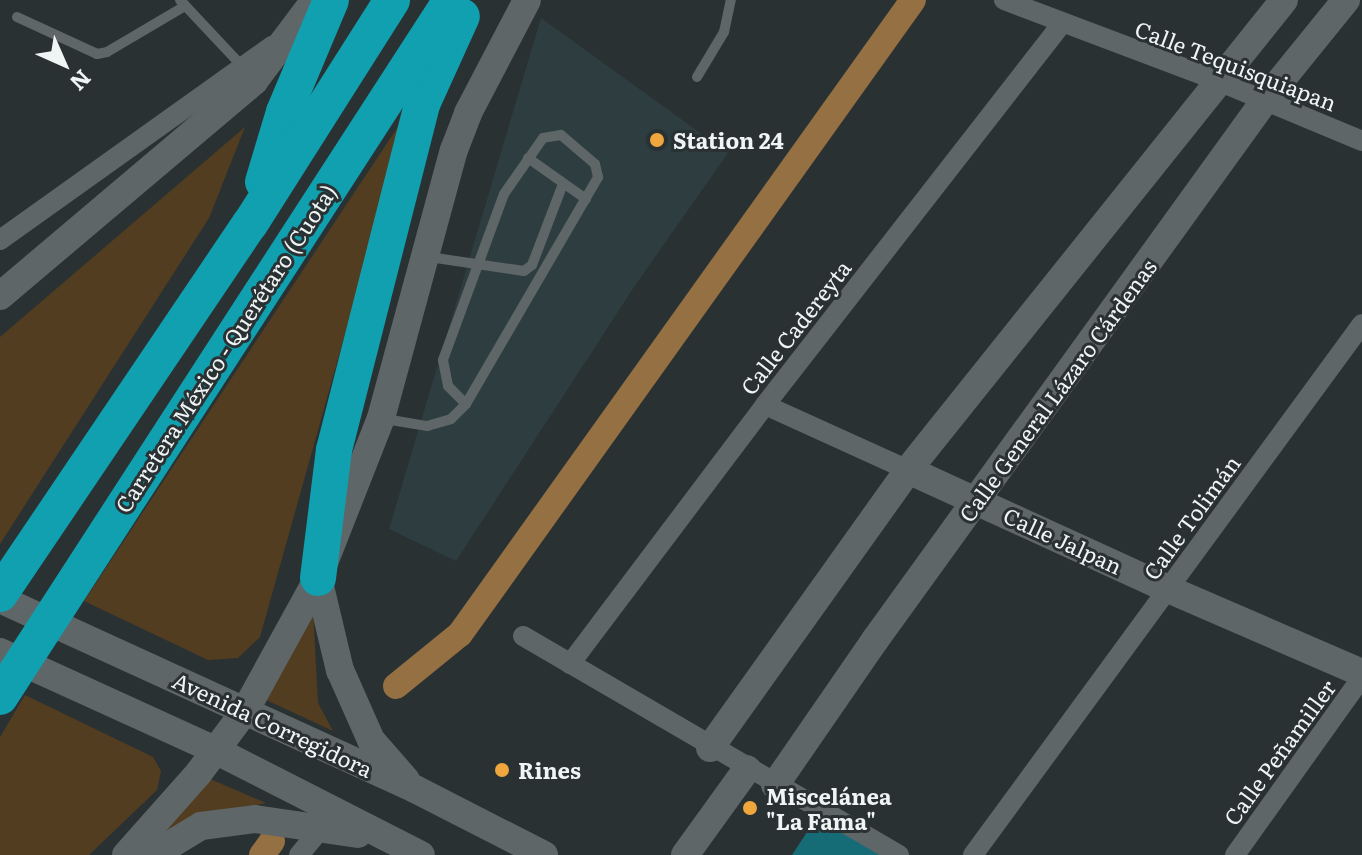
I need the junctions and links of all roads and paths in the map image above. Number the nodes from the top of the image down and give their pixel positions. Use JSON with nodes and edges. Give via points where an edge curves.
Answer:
{"nodes":[{"id":1,"x":315,"y":0,"type":"edge"},
{"id":2,"x":331,"y":0,"type":"edge"},
{"id":3,"x":392,"y":0,"type":"edge"},
{"id":4,"x":451,"y":0,"type":"edge"},
{"id":5,"x":469,"y":0,"type":"edge"},
{"id":6,"x":527,"y":0,"type":"edge"},
{"id":7,"x":731,"y":0,"type":"edge"},
{"id":8,"x":1004,"y":0,"type":"edge"},
{"id":9,"x":1346,"y":0,"type":"edge"},
{"id":10,"x":1277,"y":2,"type":"edge"},
{"id":11,"x":182,"y":3,"type":"edge"},
{"id":12,"x":17,"y":17,"type":"dead end"},
{"id":13,"x":1062,"y":24,"type":"junction"},
{"id":14,"x":292,"y":31,"type":"junction"},
{"id":15,"x":243,"y":67,"type":"junction"},
{"id":16,"x":697,"y":77,"type":"dead end"},
{"id":17,"x":1218,"y":81,"type":"junction"},
{"id":18,"x":1265,"y":100,"type":"junction"},
{"id":19,"x":1362,"y":141,"type":"edge"},
{"id":20,"x":528,"y":158,"type":"junction"},
{"id":21,"x":563,"y":184,"type":"junction"},
{"id":22,"x":586,"y":199,"type":"junction"},
{"id":23,"x":250,"y":224,"type":"junction"},
{"id":24,"x":0,"y":240,"type":"edge"},
{"id":25,"x":426,"y":256,"type":"junction"},
{"id":26,"x":476,"y":267,"type":"junction"},
{"id":27,"x":0,"y":296,"type":"edge"},
{"id":28,"x":1362,"y":324,"type":"edge"},
{"id":29,"x":466,"y":404,"type":"junction"},
{"id":30,"x":765,"y":405,"type":"junction"},
{"id":31,"x":381,"y":418,"type":"junction"},
{"id":32,"x":908,"y":470,"type":"junction"},
{"id":33,"x":978,"y":500,"type":"junction"},
{"id":34,"x":318,"y":578,"type":"junction"},
{"id":35,"x":1168,"y":589,"type":"junction"},
{"id":36,"x":0,"y":596,"type":"edge"},
{"id":37,"x":523,"y":636,"type":"dead end"},
{"id":38,"x":0,"y":652,"type":"edge"},
{"id":39,"x":570,"y":664,"type":"junction"},
{"id":40,"x":1362,"y":675,"type":"edge"},
{"id":41,"x":0,"y":697,"type":"edge"},
{"id":42,"x":245,"y":711,"type":"junction"},
{"id":43,"x":710,"y":748,"type":"junction"},
{"id":44,"x":215,"y":750,"type":"junction"},
{"id":45,"x":747,"y":769,"type":"junction"},
{"id":46,"x":775,"y":785,"type":"junction"},
{"id":47,"x":415,"y":789,"type":"junction"},
{"id":48,"x":322,"y":828,"type":"junction"},
{"id":49,"x":385,"y":838,"type":"junction"},
{"id":50,"x":126,"y":855,"type":"edge"},
{"id":51,"x":153,"y":855,"type":"edge"},
{"id":52,"x":299,"y":855,"type":"edge"},
{"id":53,"x":421,"y":855,"type":"edge"},
{"id":54,"x":544,"y":855,"type":"edge"},
{"id":55,"x":685,"y":855,"type":"edge"},
{"id":56,"x":899,"y":855,"type":"edge"},
{"id":57,"x":973,"y":855,"type":"edge"},
{"id":58,"x":1235,"y":855,"type":"edge"}],
"edges":[{"from":1,"to":14,"type":"main road"},
{"from":2,"to":23,"type":"highway","via":[[284,112]]},
{"from":3,"to":23,"type":"highway"},
{"from":4,"to":41,"type":"highway","name":"Carretera México - Querétaro (Cuota)"},
{"from":5,"to":34,"type":"highway","via":[[419,117],[334,450]]},
{"from":6,"to":25,"type":"main road","via":[[463,125]]},
{"from":7,"to":16,"type":"lane","via":[[724,32]]},
{"from":8,"to":13,"type":"street","name":"Calle Tequisquiapan"},
{"from":9,"to":18,"type":"main road","name":"Calle General Lázaro Cárdenas"},
{"from":10,"to":17,"type":"main road"},
{"from":11,"to":12,"type":"lane","via":[[97,54]]},
{"from":11,"to":15,"type":"lane"},
{"from":13,"to":17,"type":"street","name":"Calle Tequisquiapan"},
{"from":13,"to":30,"type":"street","name":"Calle Cadereyta"},
{"from":14,"to":15,"type":"street"},
{"from":14,"to":27,"type":"main road","via":[[254,81]]},
{"from":15,"to":24,"type":"street"},
{"from":17,"to":18,"type":"street","name":"Calle Tequisquiapan"},
{"from":17,"to":32,"type":"main road"},
{"from":18,"to":19,"type":"street","name":"Calle Tequisquiapan"},
{"from":18,"to":33,"type":"main road","name":"Calle General Lázaro Cárdenas"},
{"from":20,"to":21,"type":"lane"},
{"from":20,"to":22,"type":"lane","via":[[543,138],[561,135],[598,170]]},
{"from":20,"to":26,"type":"lane","via":[[504,194]]},
{"from":21,"to":22,"type":"lane"},
{"from":21,"to":26,"type":"lane","via":[[532,265],[524,271]]},
{"from":22,"to":29,"type":"lane"},
{"from":23,"to":36,"type":"highway"},
{"from":25,"to":26,"type":"lane"},
{"from":25,"to":31,"type":"main road"},
{"from":26,"to":29,"type":"lane","via":[[443,360],[448,386]]},
{"from":28,"to":35,"type":"street","name":"Calle Tolimán"},
{"from":29,"to":31,"type":"lane","via":[[451,419],[427,426]]},
{"from":30,"to":32,"type":"street","name":"Calle Jalpan"},
{"from":30,"to":39,"type":"street","name":"Calle Cadereyta"},
{"from":31,"to":34,"type":"main road"},
{"from":32,"to":33,"type":"main road","name":"Calle Jalpan"},
{"from":32,"to":43,"type":"main road"},
{"from":33,"to":35,"type":"main road","name":"Calle Jalpan"},
{"from":33,"to":46,"type":"main road","name":"Calle General Lázaro Cárdenas"},
{"from":34,"to":42,"type":"main road"},
{"from":34,"to":47,"type":"main road","via":[[340,670],[371,740]]},
{"from":35,"to":40,"type":"main road","name":"Calle Jalpan"},
{"from":35,"to":57,"type":"street","name":"Calle Tolimán"},
{"from":36,"to":42,"type":"main road","name":"Avenida Corregidora"},
{"from":37,"to":39,"type":"street"},
{"from":38,"to":44,"type":"main road"},
{"from":39,"to":43,"type":"street"},
{"from":40,"to":58,"type":"street","name":"Calle Peñamiller"},
{"from":42,"to":44,"type":"main road"},
{"from":42,"to":47,"type":"main road","name":"Avenida Corregidora"},
{"from":43,"to":45,"type":"street"},
{"from":44,"to":49,"type":"main road"},
{"from":44,"to":50,"type":"main road"},
{"from":45,"to":46,"type":"street"},
{"from":45,"to":55,"type":"main road"},
{"from":46,"to":56,"type":"street"},
{"from":47,"to":54,"type":"main road","name":"Avenida Corregidora"},
{"from":48,"to":49,"type":"main road"},
{"from":48,"to":51,"type":"main road","via":[[255,819],[201,826]]},
{"from":48,"to":52,"type":"street"},
{"from":49,"to":53,"type":"main road"}]}
